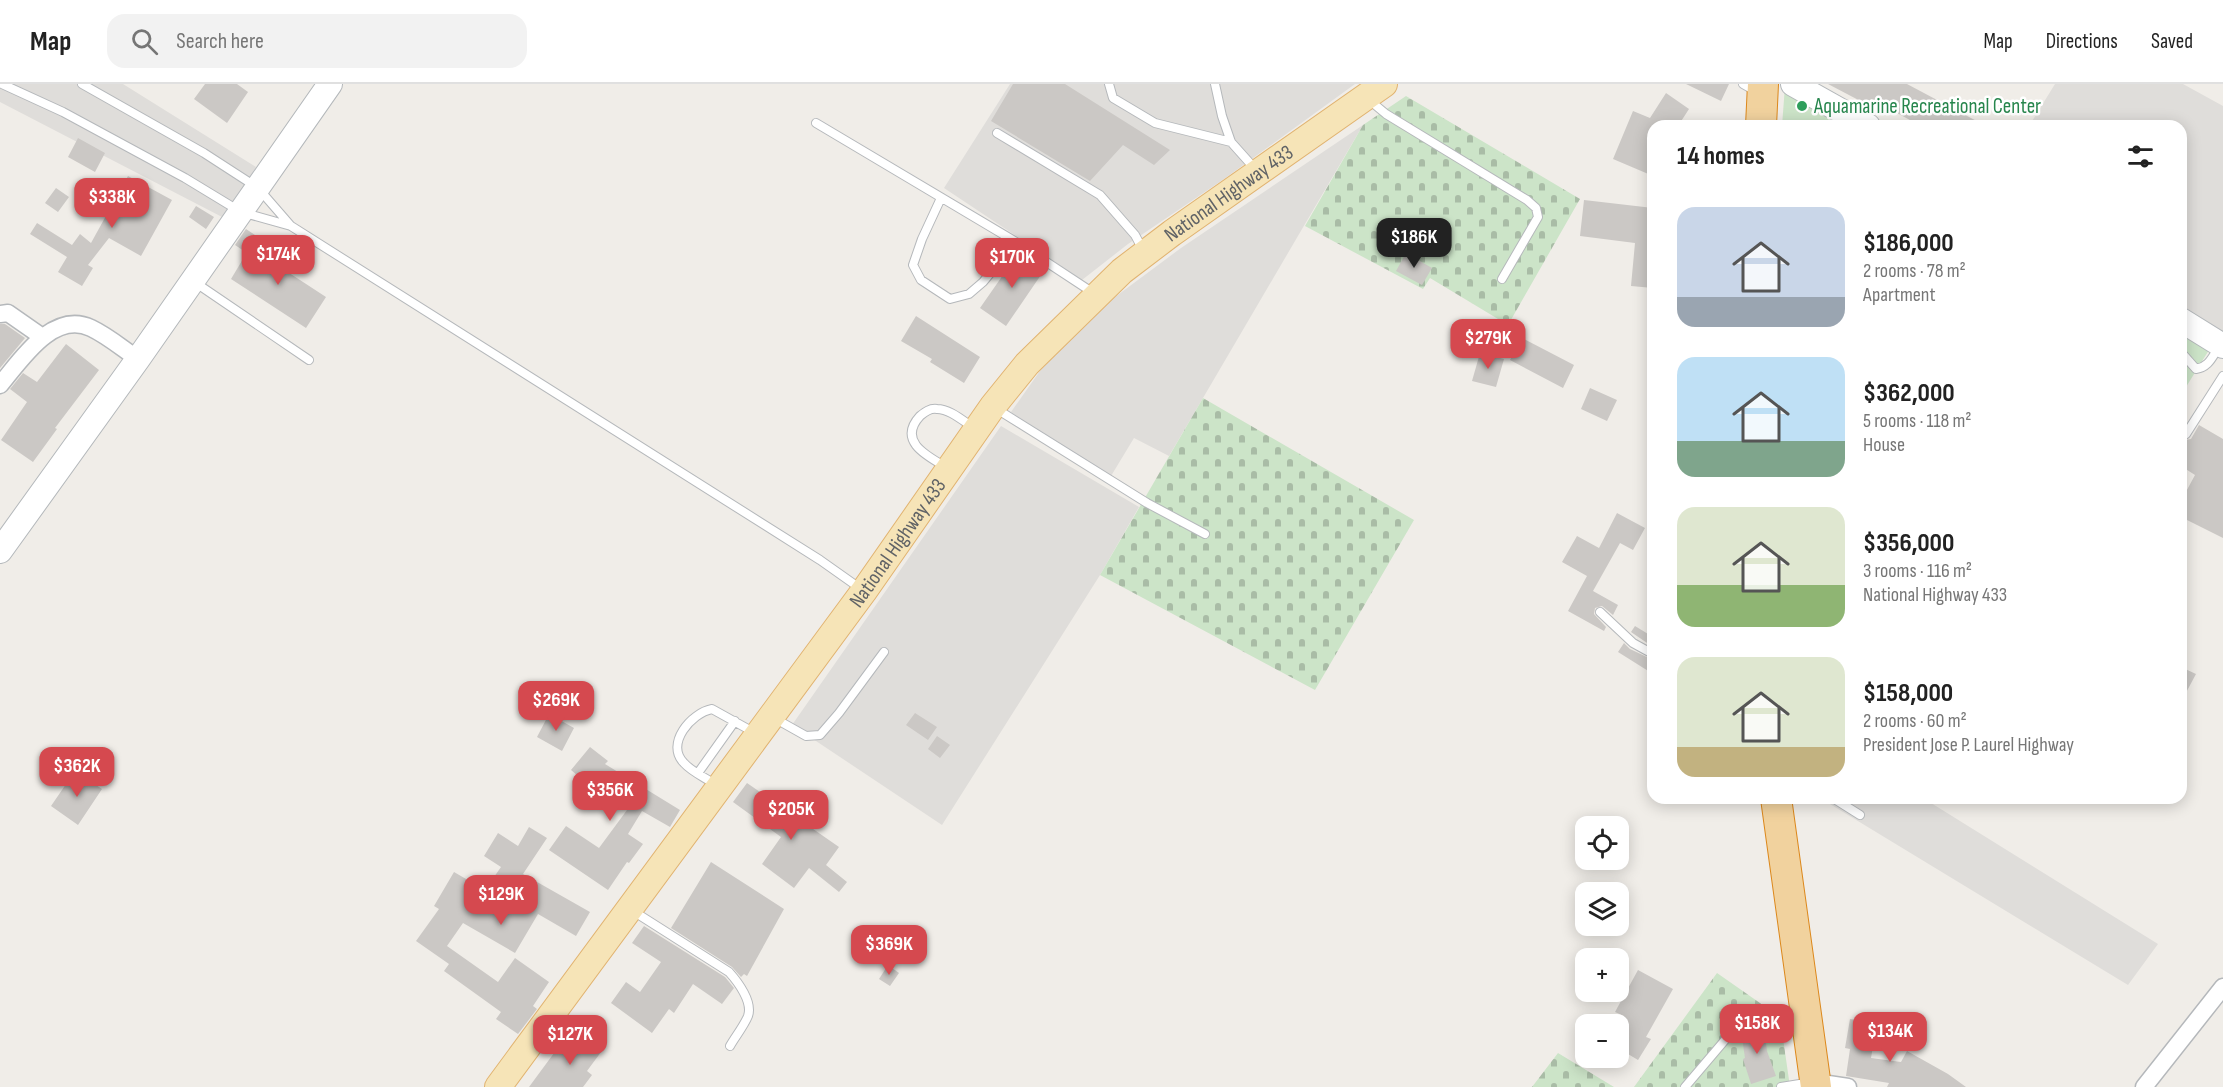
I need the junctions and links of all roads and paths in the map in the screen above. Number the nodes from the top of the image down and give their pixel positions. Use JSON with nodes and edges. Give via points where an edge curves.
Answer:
{"nodes":[{"id":1,"x":3,"y":84,"type":"edge"},
{"id":2,"x":82,"y":84,"type":"edge"},
{"id":3,"x":330,"y":84,"type":"edge"},
{"id":4,"x":1108,"y":84,"type":"edge"},
{"id":5,"x":1215,"y":84,"type":"edge"},
{"id":6,"x":1793,"y":84,"type":"edge"},
{"id":7,"x":1756,"y":88,"type":"edge"},
{"id":8,"x":1375,"y":91,"type":"edge"},
{"id":9,"x":1760,"y":120,"type":"edge"},
{"id":10,"x":1857,"y":120,"type":"edge"},
{"id":11,"x":816,"y":123,"type":"dead end"},
{"id":12,"x":997,"y":134,"type":"dead end"},
{"id":13,"x":1232,"y":142,"type":"junction"},
{"id":14,"x":1258,"y":172,"type":"junction"},
{"id":15,"x":258,"y":188,"type":"junction"},
{"id":16,"x":941,"y":198,"type":"junction"},
{"id":17,"x":241,"y":212,"type":"junction"},
{"id":18,"x":291,"y":226,"type":"junction"},
{"id":19,"x":1016,"y":242,"type":"junction"},
{"id":20,"x":1145,"y":253,"type":"junction"},
{"id":21,"x":1502,"y":279,"type":"dead end"},
{"id":22,"x":193,"y":281,"type":"junction"},
{"id":23,"x":1096,"y":294,"type":"junction"},
{"id":24,"x":0,"y":313,"type":"edge"},
{"id":25,"x":2187,"y":324,"type":"edge"},
{"id":26,"x":41,"y":336,"type":"junction"},
{"id":27,"x":2222,"y":346,"type":"edge"},
{"id":28,"x":138,"y":359,"type":"junction"},
{"id":29,"x":2187,"y":359,"type":"edge"},
{"id":30,"x":309,"y":360,"type":"dead end"},
{"id":31,"x":2223,"y":376,"type":"edge"},
{"id":32,"x":0,"y":385,"type":"edge"},
{"id":33,"x":993,"y":406,"type":"junction"},
{"id":34,"x":976,"y":430,"type":"junction"},
{"id":35,"x":2187,"y":432,"type":"edge"},
{"id":36,"x":949,"y":469,"type":"junction"},
{"id":37,"x":1205,"y":534,"type":"dead end"},
{"id":38,"x":0,"y":551,"type":"edge"},
{"id":39,"x":864,"y":591,"type":"junction"},
{"id":40,"x":1600,"y":612,"type":"dead end"},
{"id":41,"x":1647,"y":651,"type":"edge"},
{"id":42,"x":884,"y":652,"type":"dead end"},
{"id":43,"x":735,"y":721,"type":"junction"},
{"id":44,"x":764,"y":725,"type":"junction"},
{"id":45,"x":698,"y":773,"type":"junction"},
{"id":46,"x":719,"y":787,"type":"junction"},
{"id":47,"x":1777,"y":804,"type":"edge"},
{"id":48,"x":1843,"y":804,"type":"edge"},
{"id":49,"x":1860,"y":815,"type":"dead end"},
{"id":50,"x":630,"y":909,"type":"junction"},
{"id":51,"x":2223,"y":987,"type":"edge"},
{"id":52,"x":1725,"y":1040,"type":"dead end"},
{"id":53,"x":730,"y":1046,"type":"dead end"},
{"id":54,"x":1816,"y":1084,"type":"edge"},
{"id":55,"x":498,"y":1087,"type":"edge"},
{"id":56,"x":1685,"y":1087,"type":"edge"},
{"id":57,"x":1781,"y":1087,"type":"edge"},
{"id":58,"x":1848,"y":1087,"type":"edge"},
{"id":59,"x":2144,"y":1087,"type":"edge"}],
"edges":[{"from":1,"to":17,"type":"lane","via":[[186,178]]},
{"from":2,"to":15,"type":"lane"},
{"from":3,"to":15,"type":"street"},
{"from":4,"to":13,"type":"lane","via":[[1113,98],[1155,123]]},
{"from":5,"to":13,"type":"lane"},
{"from":6,"to":10,"type":"street"},
{"from":7,"to":9,"type":"highway"},
{"from":8,"to":14,"type":"main road","name":"National Highway 433"},
{"from":8,"to":21,"type":"lane","via":[[1386,114],[1536,208],[1538,217]]},
{"from":11,"to":16,"type":"lane"},
{"from":12,"to":20,"type":"lane","via":[[1100,195],[1135,235]]},
{"from":13,"to":14,"type":"lane"},
{"from":14,"to":20,"type":"main road","name":"National Highway 433"},
{"from":15,"to":17,"type":"street"},
{"from":15,"to":18,"type":"lane"},
{"from":16,"to":19,"type":"lane"},
{"from":16,"to":19,"type":"lane","via":[[913,266],[921,280],[950,299],[969,294],[983,282]]},
{"from":17,"to":18,"type":"lane"},
{"from":17,"to":22,"type":"street"},
{"from":18,"to":39,"type":"lane"},
{"from":19,"to":23,"type":"lane"},
{"from":20,"to":23,"type":"main road","name":"National Highway 433"},
{"from":22,"to":28,"type":"street"},
{"from":22,"to":30,"type":"lane"},
{"from":23,"to":33,"type":"main road","name":"National Highway 433","via":[[1027,364]]},
{"from":24,"to":26,"type":"street","via":[[8,313]]},
{"from":25,"to":27,"type":"street"},
{"from":26,"to":28,"type":"street","via":[[68,324],[90,327]]},
{"from":26,"to":32,"type":"street"},
{"from":27,"to":29,"type":"lane","via":[[2203,368],[2196,369]]},
{"from":28,"to":38,"type":"street"},
{"from":31,"to":35,"type":"lane"},
{"from":33,"to":34,"type":"main road","name":"National Highway 433"},
{"from":33,"to":37,"type":"lane","via":[[1147,503]]},
{"from":34,"to":36,"type":"main road","name":"National Highway 433"},
{"from":34,"to":36,"type":"lane","via":[[936,408],[916,421],[911,433],[914,444]]},
{"from":36,"to":39,"type":"main road","name":"National Highway 433"},
{"from":39,"to":44,"type":"main road","name":"National Highway 433"},
{"from":40,"to":41,"type":"lane"},
{"from":42,"to":44,"type":"lane","via":[[820,735],[806,736]]},
{"from":43,"to":44,"type":"lane"},
{"from":43,"to":45,"type":"lane"},
{"from":43,"to":45,"type":"lane","via":[[712,709],[700,711],[687,725],[677,754]]},
{"from":44,"to":46,"type":"main road","name":"National Highway 433"},
{"from":45,"to":46,"type":"lane"},
{"from":46,"to":50,"type":"main road","name":"National Highway 433"},
{"from":47,"to":54,"type":"highway"},
{"from":48,"to":49,"type":"lane"},
{"from":50,"to":53,"type":"lane","via":[[729,972],[738,982],[749,1015]]},
{"from":50,"to":55,"type":"main road","name":"National Highway 433"},
{"from":51,"to":59,"type":"street"},
{"from":52,"to":56,"type":"lane"},
{"from":54,"to":57,"type":"lane"},
{"from":54,"to":58,"type":"street"}]}
